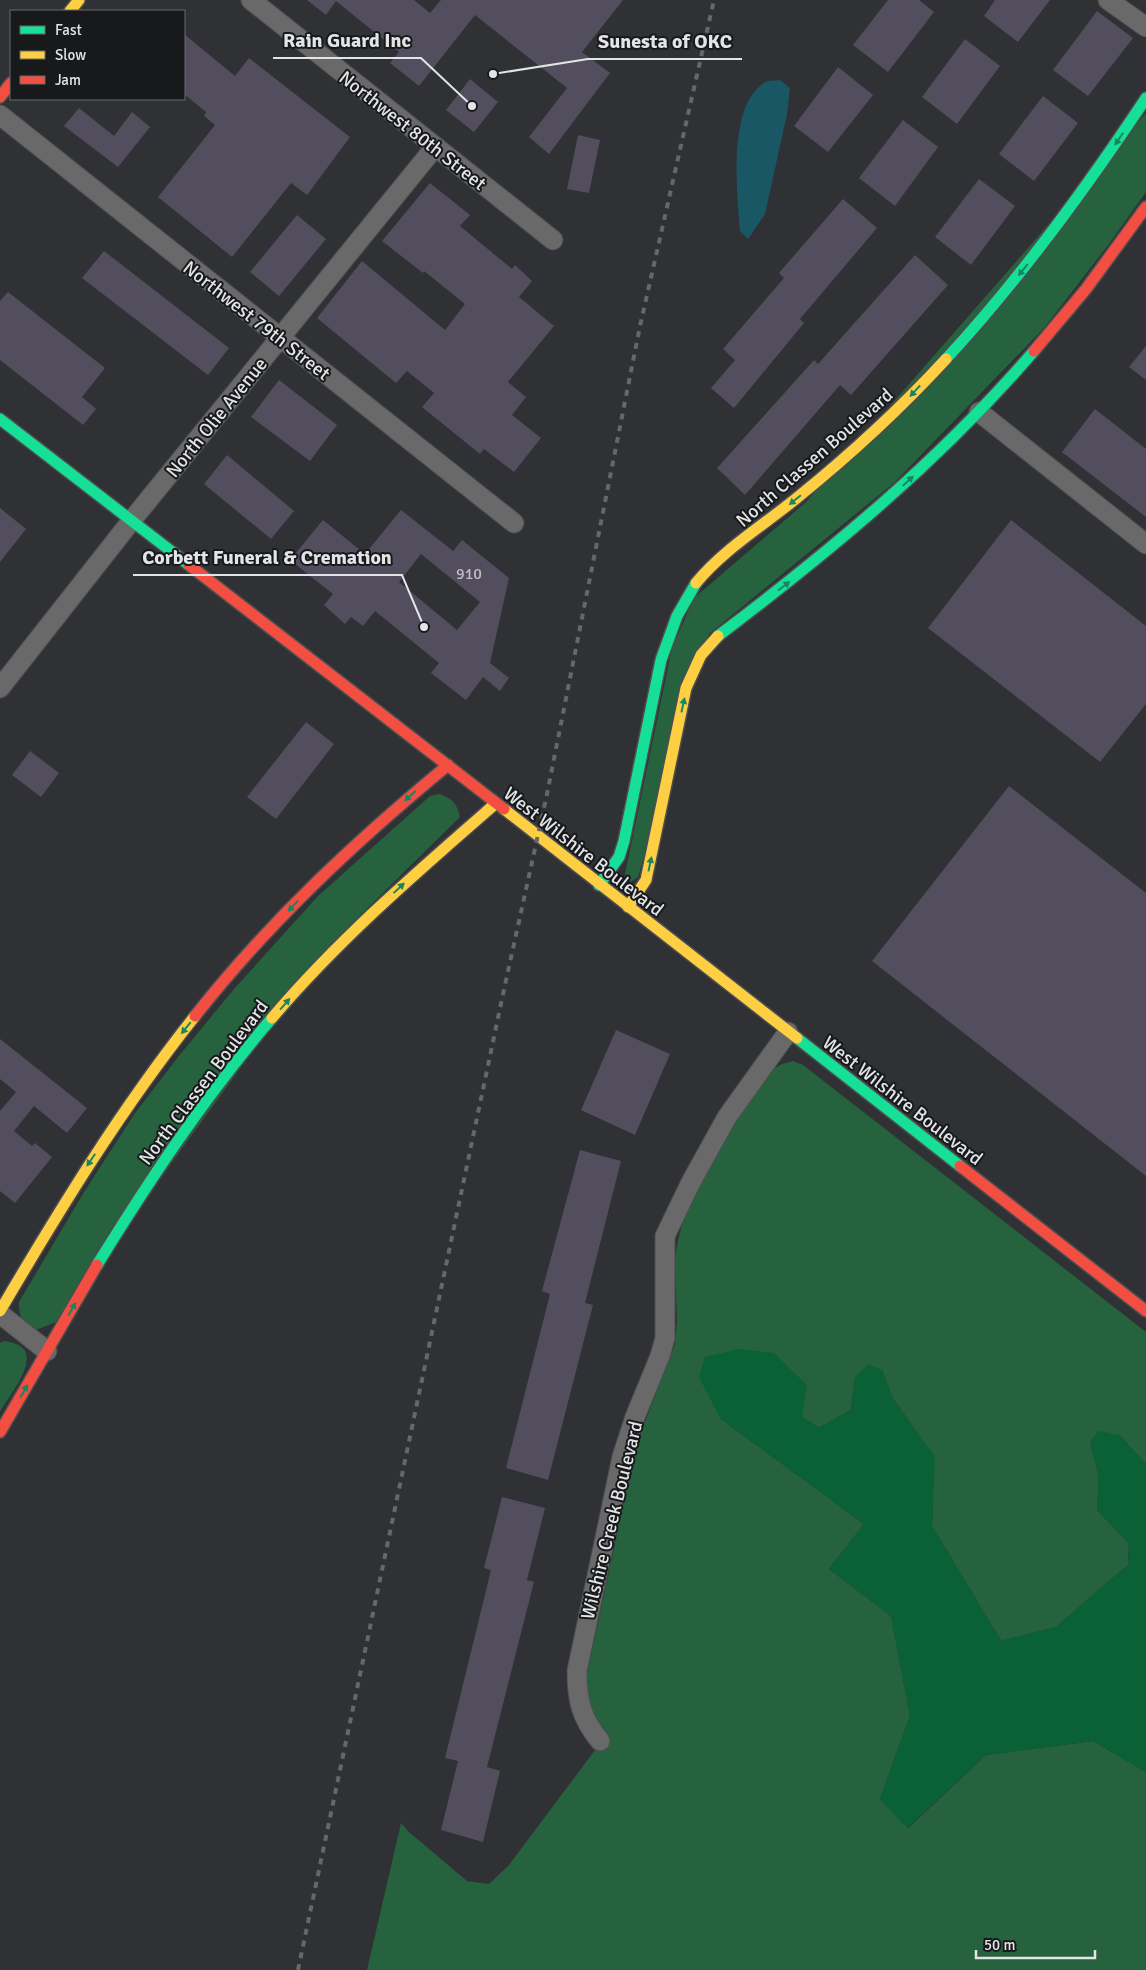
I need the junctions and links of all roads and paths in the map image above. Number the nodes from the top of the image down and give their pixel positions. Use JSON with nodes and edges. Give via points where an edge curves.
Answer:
{"nodes":[{"id":1,"x":79,"y":0,"type":"edge"},
{"id":2,"x":251,"y":0,"type":"edge"},
{"id":3,"x":1108,"y":0,"type":"edge"},
{"id":4,"x":71,"y":10,"type":"edge"},
{"id":5,"x":1146,"y":27,"type":"edge"},
{"id":6,"x":10,"y":84,"type":"edge"},
{"id":7,"x":0,"y":97,"type":"edge"},
{"id":8,"x":1146,"y":98,"type":"edge"},
{"id":9,"x":0,"y":116,"type":"edge"},
{"id":10,"x":434,"y":147,"type":"junction"},
{"id":11,"x":1146,"y":207,"type":"edge"},
{"id":12,"x":553,"y":240,"type":"dead end"},
{"id":13,"x":280,"y":339,"type":"junction"},
{"id":14,"x":978,"y":412,"type":"junction"},
{"id":15,"x":0,"y":419,"type":"edge"},
{"id":16,"x":132,"y":520,"type":"junction"},
{"id":17,"x":514,"y":523,"type":"dead end"},
{"id":18,"x":1146,"y":544,"type":"edge"},
{"id":19,"x":0,"y":688,"type":"edge"},
{"id":20,"x":448,"y":766,"type":"junction"},
{"id":21,"x":496,"y":804,"type":"junction"},
{"id":22,"x":599,"y":885,"type":"junction"},
{"id":23,"x":628,"y":907,"type":"junction"},
{"id":24,"x":788,"y":1032,"type":"junction"},
{"id":25,"x":1146,"y":1311,"type":"edge"},
{"id":26,"x":0,"y":1312,"type":"edge"},
{"id":27,"x":47,"y":1351,"type":"junction"},
{"id":28,"x":0,"y":1432,"type":"edge"},
{"id":29,"x":600,"y":1741,"type":"dead end"}],
"edges":[{"from":1,"to":4,"type":"street"},
{"from":2,"to":10,"type":"street","name":"Northwest 80th Street"},
{"from":3,"to":5,"type":"street"},
{"from":6,"to":7,"type":"street"},
{"from":8,"to":22,"type":"street","name":"North Classen Boulevard","one_way":true,"via":[[1044,244],[953,350],[874,431],[722,558],[687,596],[661,660],[619,857]]},
{"from":9,"to":13,"type":"street","name":"Northwest 79th Street"},
{"from":10,"to":12,"type":"street","name":"Northwest 80th Street"},
{"from":10,"to":13,"type":"street","name":"North Olie Avenue"},
{"from":11,"to":14,"type":"street","via":[[1047,336]]},
{"from":13,"to":16,"type":"street","name":"North Olie Avenue"},
{"from":13,"to":17,"type":"street","name":"Northwest 79th Street"},
{"from":14,"to":18,"type":"street"},
{"from":23,"to":14,"type":"street","one_way":true,"via":[[646,880],[686,688],[698,658],[715,638],[876,511]]},
{"from":15,"to":16,"type":"street","name":"West Wilshire Boulevard"},
{"from":16,"to":19,"type":"street","name":"North Olie Avenue"},
{"from":16,"to":20,"type":"street","name":"West Wilshire Boulevard"},
{"from":20,"to":21,"type":"street","name":"West Wilshire Boulevard"},
{"from":20,"to":26,"type":"street","one_way":true,"via":[[392,812],[300,898],[193,1019],[132,1098],[82,1172]]},
{"from":21,"to":22,"type":"street","name":"West Wilshire Boulevard"},
{"from":27,"to":21,"type":"street","name":"North Classen Boulevard","one_way":true,"via":[[158,1168],[259,1034],[362,922]]},
{"from":22,"to":23,"type":"street","name":"West Wilshire Boulevard"},
{"from":23,"to":24,"type":"street","name":"West Wilshire Boulevard"},
{"from":24,"to":25,"type":"street","name":"West Wilshire Boulevard"},
{"from":24,"to":29,"type":"street","name":"Wilshire Creek Boulevard","via":[[727,1117],[665,1236],[665,1338],[622,1456],[577,1670],[577,1692],[582,1712]]},
{"from":26,"to":27,"type":"street"},
{"from":28,"to":27,"type":"street","name":"North Classen Boulevard","one_way":true}]}
